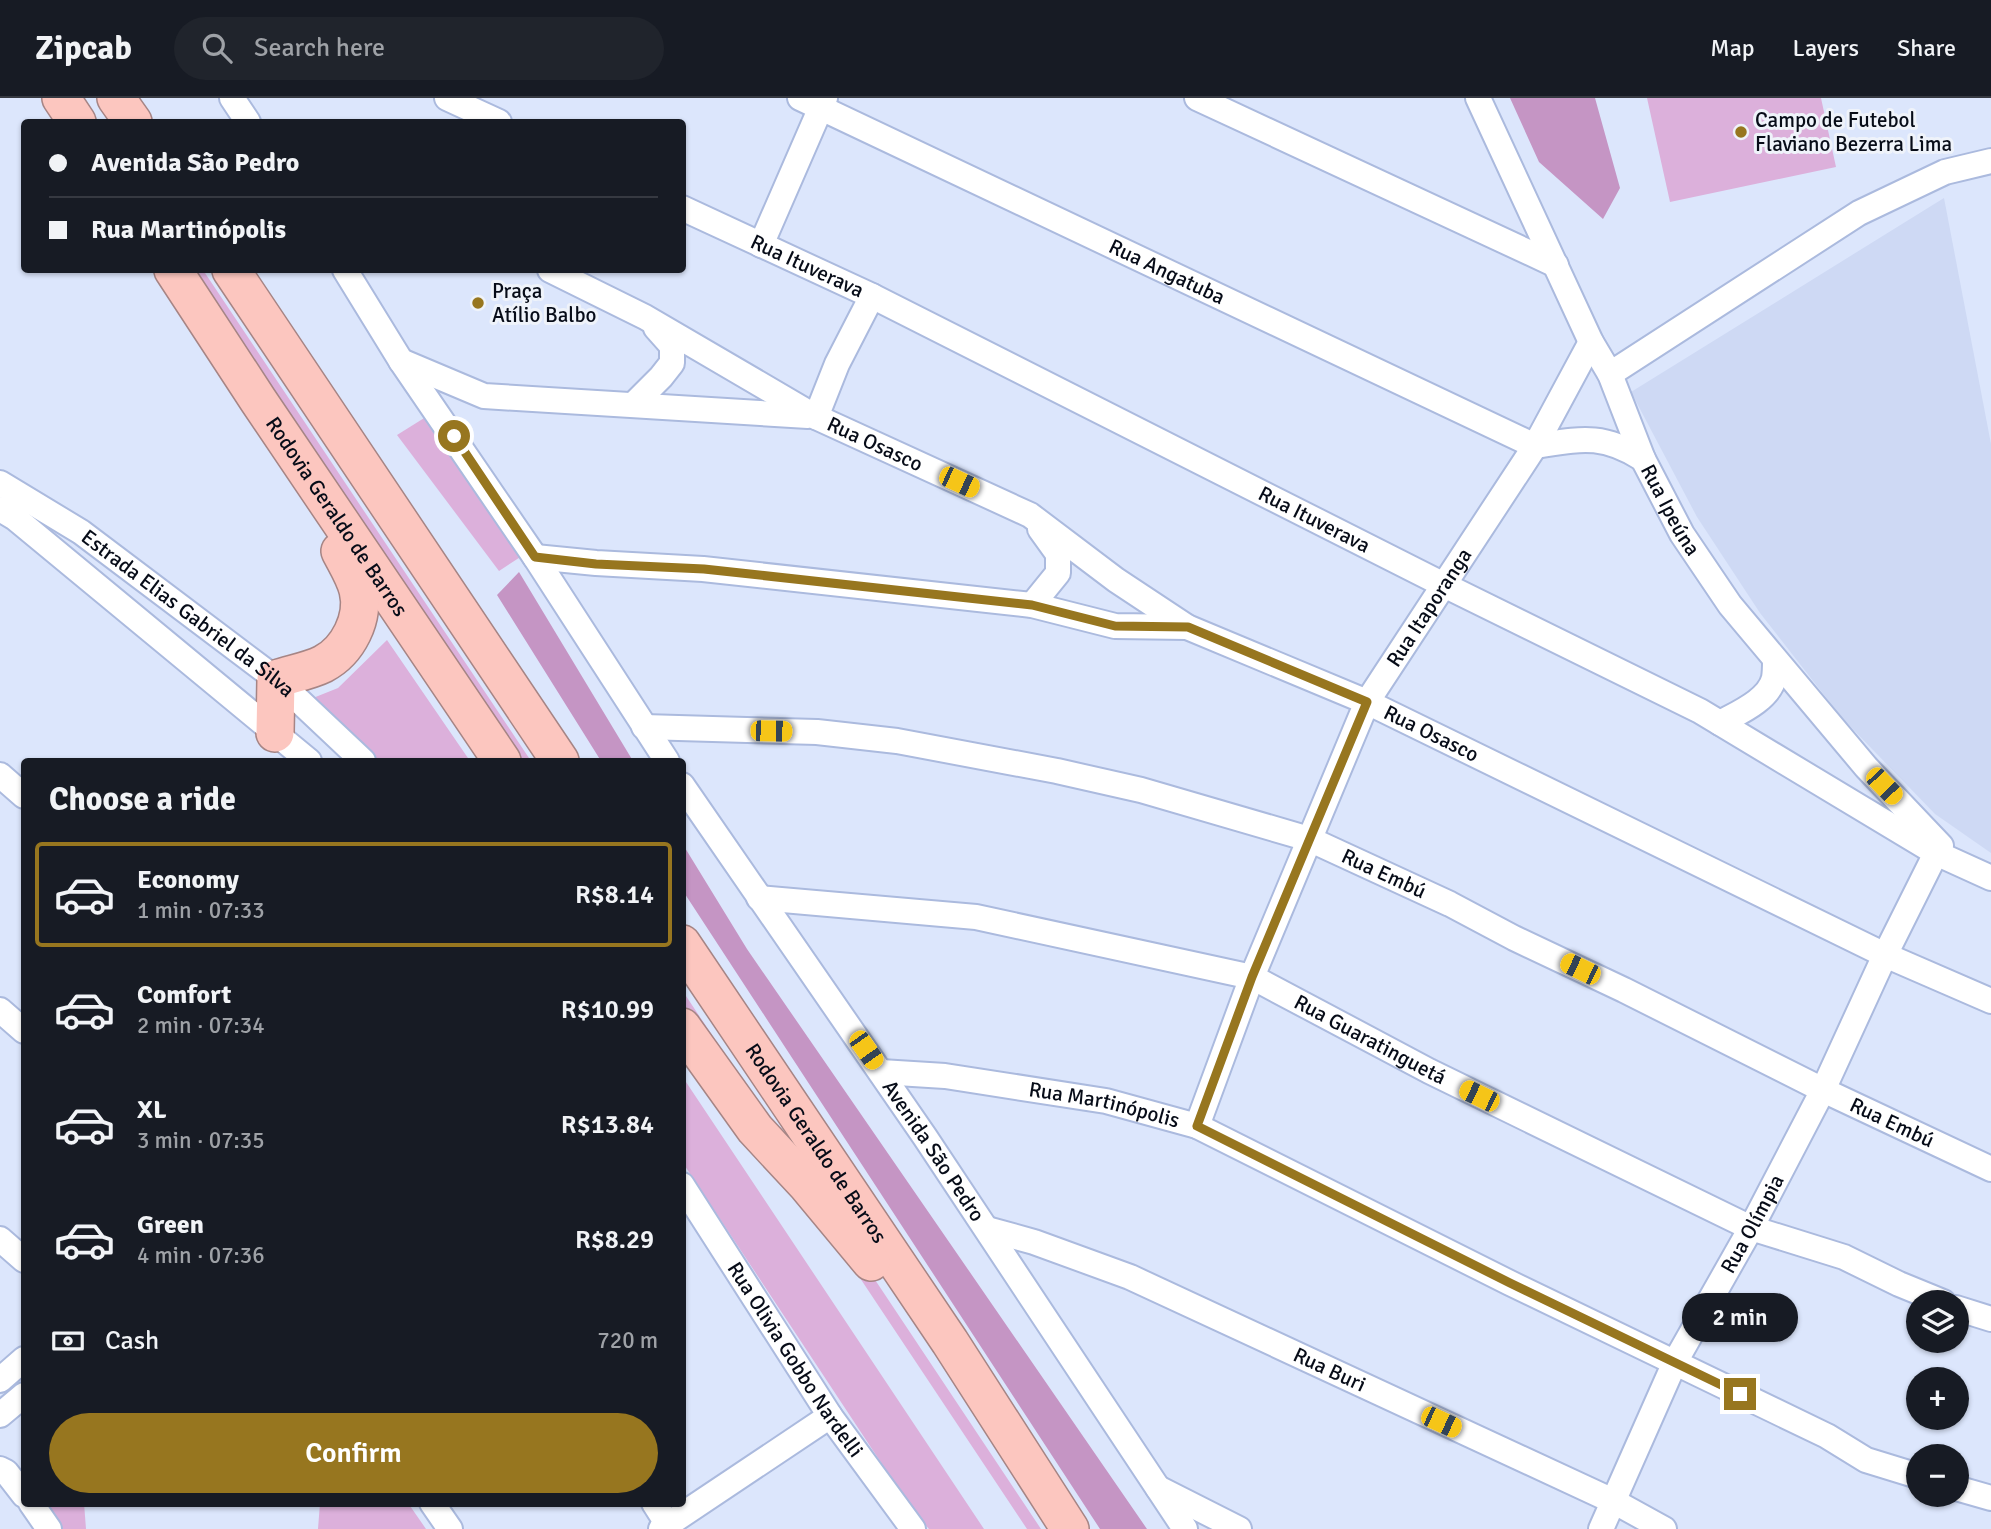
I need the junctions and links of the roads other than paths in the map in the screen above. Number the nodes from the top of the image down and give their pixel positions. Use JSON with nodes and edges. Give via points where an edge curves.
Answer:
{"nodes":[{"id":1,"x":61,"y":98,"type":"edge"},
{"id":2,"x":116,"y":98,"type":"edge"},
{"id":3,"x":149,"y":98,"type":"edge"},
{"id":4,"x":447,"y":98,"type":"edge"},
{"id":5,"x":800,"y":98,"type":"edge"},
{"id":6,"x":1197,"y":98,"type":"edge"},
{"id":7,"x":1478,"y":98,"type":"edge"},
{"id":8,"x":824,"y":103,"type":"edge"},
{"id":9,"x":75,"y":119,"type":"edge"},
{"id":10,"x":131,"y":119,"type":"edge"},
{"id":11,"x":145,"y":119,"type":"edge"},
{"id":12,"x":492,"y":119,"type":"edge"},
{"id":13,"x":1991,"y":161,"type":"edge"},
{"id":14,"x":686,"y":210,"type":"edge"},
{"id":15,"x":761,"y":245,"type":"junction"},
{"id":16,"x":1556,"y":265,"type":"junction"},
{"id":17,"x":175,"y":273,"type":"edge"},
{"id":18,"x":233,"y":273,"type":"edge"},
{"id":19,"x":347,"y":273,"type":"edge"},
{"id":20,"x":556,"y":273,"type":"edge"},
{"id":21,"x":872,"y":296,"type":"junction"},
{"id":22,"x":645,"y":317,"type":"junction"},
{"id":23,"x":1591,"y":342,"type":"junction"},
{"id":24,"x":401,"y":361,"type":"junction"},
{"id":25,"x":1610,"y":374,"type":"junction"},
{"id":26,"x":484,"y":396,"type":"junction"},
{"id":27,"x":258,"y":400,"type":"junction"},
{"id":28,"x":634,"y":404,"type":"junction"},
{"id":29,"x":816,"y":417,"type":"junction"},
{"id":30,"x":454,"y":436,"type":"junction"},
{"id":31,"x":1535,"y":446,"type":"junction"},
{"id":32,"x":1643,"y":459,"type":"junction"},
{"id":33,"x":0,"y":482,"type":"edge"},
{"id":34,"x":1030,"y":515,"type":"junction"},
{"id":35,"x":5,"y":520,"type":"edge"},
{"id":36,"x":535,"y":557,"type":"junction"},
{"id":37,"x":1444,"y":585,"type":"junction"},
{"id":38,"x":1032,"y":605,"type":"junction"},
{"id":39,"x":1188,"y":627,"type":"junction"},
{"id":40,"x":1775,"y":661,"type":"junction"},
{"id":41,"x":276,"y":678,"type":"junction"},
{"id":42,"x":1367,"y":702,"type":"junction"},
{"id":43,"x":1720,"y":723,"type":"junction"},
{"id":44,"x":644,"y":727,"type":"junction"},
{"id":45,"x":275,"y":733,"type":"junction"},
{"id":46,"x":305,"y":758,"type":"edge"},
{"id":47,"x":360,"y":758,"type":"edge"},
{"id":48,"x":500,"y":758,"type":"edge"},
{"id":49,"x":558,"y":758,"type":"edge"},
{"id":50,"x":665,"y":758,"type":"edge"},
{"id":51,"x":0,"y":775,"type":"edge"},
{"id":52,"x":686,"y":791,"type":"edge"},
{"id":53,"x":21,"y":793,"type":"edge"},
{"id":54,"x":1309,"y":839,"type":"junction"},
{"id":55,"x":1946,"y":858,"type":"junction"},
{"id":56,"x":1991,"y":878,"type":"edge"},
{"id":57,"x":759,"y":898,"type":"junction"},
{"id":58,"x":686,"y":950,"type":"edge"},
{"id":59,"x":1885,"y":955,"type":"junction"},
{"id":60,"x":1252,"y":977,"type":"junction"},
{"id":61,"x":1991,"y":1001,"type":"edge"},
{"id":62,"x":0,"y":1010,"type":"edge"},
{"id":63,"x":21,"y":1028,"type":"edge"},
{"id":64,"x":686,"y":1035,"type":"edge"},
{"id":65,"x":697,"y":1058,"type":"edge"},
{"id":66,"x":881,"y":1072,"type":"junction"},
{"id":67,"x":1822,"y":1090,"type":"junction"},
{"id":68,"x":1197,"y":1126,"type":"junction"},
{"id":69,"x":1991,"y":1169,"type":"edge"},
{"id":70,"x":686,"y":1191,"type":"edge"},
{"id":71,"x":1751,"y":1228,"type":"junction"},
{"id":72,"x":986,"y":1229,"type":"junction"},
{"id":73,"x":0,"y":1239,"type":"edge"},
{"id":74,"x":21,"y":1256,"type":"edge"},
{"id":75,"x":1914,"y":1290,"type":"edge"},
{"id":76,"x":1969,"y":1312,"type":"edge"},
{"id":77,"x":1991,"y":1319,"type":"edge"},
{"id":78,"x":950,"y":1342,"type":"junction"},
{"id":79,"x":21,"y":1362,"type":"edge"},
{"id":80,"x":1675,"y":1362,"type":"junction"},
{"id":81,"x":0,"y":1380,"type":"edge"},
{"id":82,"x":21,"y":1398,"type":"edge"},
{"id":83,"x":0,"y":1415,"type":"edge"},
{"id":84,"x":830,"y":1416,"type":"junction"},
{"id":85,"x":0,"y":1469,"type":"edge"},
{"id":86,"x":1906,"y":1472,"type":"edge"},
{"id":87,"x":1158,"y":1487,"type":"junction"},
{"id":88,"x":21,"y":1491,"type":"edge"},
{"id":89,"x":1969,"y":1492,"type":"edge"},
{"id":90,"x":1991,"y":1498,"type":"edge"},
{"id":91,"x":1615,"y":1502,"type":"junction"},
{"id":92,"x":34,"y":1507,"type":"edge"},
{"id":93,"x":435,"y":1507,"type":"edge"},
{"id":94,"x":656,"y":1507,"type":"edge"},
{"id":95,"x":665,"y":1527,"type":"edge"},
{"id":96,"x":49,"y":1529,"type":"edge"},
{"id":97,"x":450,"y":1529,"type":"edge"},
{"id":98,"x":913,"y":1529,"type":"edge"},
{"id":99,"x":1070,"y":1529,"type":"edge"},
{"id":100,"x":1185,"y":1529,"type":"edge"},
{"id":101,"x":1239,"y":1529,"type":"edge"},
{"id":102,"x":1601,"y":1529,"type":"edge"},
{"id":103,"x":1664,"y":1529,"type":"edge"}],
"edges":[{"from":1,"to":9,"type":"highway"},
{"from":2,"to":10,"type":"highway"},
{"from":3,"to":11,"type":"highway"},
{"from":4,"to":12,"type":"street"},
{"from":5,"to":8,"type":"street","name":"Rua Angatuba"},
{"from":6,"to":16,"type":"street"},
{"from":7,"to":16,"type":"street","name":"Rua Ipeúna"},
{"from":8,"to":15,"type":"street"},
{"from":8,"to":31,"type":"street","name":"Rua Angatuba"},
{"from":13,"to":25,"type":"street","via":[[1945,173],[1859,214]]},
{"from":14,"to":15,"type":"street","name":"Rua Ituverava"},
{"from":15,"to":21,"type":"street","name":"Rua Ituverava"},
{"from":16,"to":23,"type":"street","name":"Rua Ipeúna"},
{"from":17,"to":27,"type":"highway","name":"Rodovia Geraldo de Barros"},
{"from":18,"to":49,"type":"highway"},
{"from":19,"to":24,"type":"street"},
{"from":20,"to":22,"type":"street","name":"Rua Osasco"},
{"from":21,"to":29,"type":"street"},
{"from":21,"to":37,"type":"street","name":"Rua Ituverava"},
{"from":22,"to":28,"type":"street","via":[[672,346],[672,363]]},
{"from":22,"to":29,"type":"street","name":"Rua Osasco"},
{"from":23,"to":25,"type":"street","name":"Rua Ipeúna"},
{"from":23,"to":31,"type":"street","name":"Rua Itaporanga"},
{"from":24,"to":26,"type":"street"},
{"from":24,"to":30,"type":"street"},
{"from":25,"to":32,"type":"street","name":"Rua Ipeúna"},
{"from":26,"to":28,"type":"street"},
{"from":26,"to":30,"type":"street","via":[[462,412]]},
{"from":27,"to":41,"type":"highway","via":[[278,454],[338,547],[358,590],[361,608],[355,630],[324,664]]},
{"from":27,"to":48,"type":"highway","name":"Rodovia Geraldo de Barros"},
{"from":28,"to":29,"type":"street"},
{"from":29,"to":34,"type":"street","name":"Rua Osasco"},
{"from":30,"to":36,"type":"street"},
{"from":31,"to":32,"type":"street","via":[[1595,439],[1622,446]]},
{"from":31,"to":37,"type":"street","name":"Rua Itaporanga"},
{"from":32,"to":40,"type":"street","name":"Rua Ipeúna","via":[[1682,534]]},
{"from":33,"to":41,"type":"street","name":"Estrada Elias Gabriel da Silva","via":[[81,532]]},
{"from":34,"to":38,"type":"street","via":[[1058,554],[1058,573]]},
{"from":34,"to":39,"type":"street","name":"Rua Osasco"},
{"from":35,"to":45,"type":"street","name":"Estrada Elias Gabriel da Silva"},
{"from":36,"to":38,"type":"street","via":[[704,569]]},
{"from":36,"to":44,"type":"street"},
{"from":37,"to":42,"type":"street","name":"Rua Itaporanga"},
{"from":37,"to":43,"type":"street","name":"Rua Ituverava"},
{"from":38,"to":39,"type":"street","via":[[1115,626]]},
{"from":39,"to":42,"type":"street","name":"Rua Osasco"},
{"from":40,"to":43,"type":"street","via":[[1767,691]]},
{"from":40,"to":55,"type":"street","name":"Rua Ipeúna"},
{"from":41,"to":45,"type":"highway"},
{"from":41,"to":47,"type":"street","name":"Estrada Elias Gabriel da Silva"},
{"from":42,"to":54,"type":"street","name":"Rua Itaporanga"},
{"from":42,"to":59,"type":"street","name":"Rua Osasco"},
{"from":43,"to":55,"type":"street","name":"Rua Ituverava"},
{"from":44,"to":50,"type":"street"},
{"from":44,"to":54,"type":"street","name":"Rua Embú","via":[[817,732],[897,741],[1142,790]]},
{"from":45,"to":46,"type":"street","name":"Estrada Elias Gabriel da Silva"},
{"from":51,"to":53,"type":"street"},
{"from":52,"to":57,"type":"street","name":"Avenida São Pedro"},
{"from":54,"to":60,"type":"street","name":"Rua Itaporanga"},
{"from":54,"to":67,"type":"street","name":"Rua Embú","via":[[1450,904]]},
{"from":55,"to":56,"type":"street","name":"Rua Ituverava"},
{"from":55,"to":59,"type":"street","name":"Rua Olímpia"},
{"from":57,"to":60,"type":"street","name":"Rua Guaratinguetá","via":[[976,917]]},
{"from":57,"to":66,"type":"street","name":"Avenida São Pedro"},
{"from":58,"to":78,"type":"highway","name":"Rodovia Geraldo de Barros"},
{"from":59,"to":61,"type":"street","name":"Rua Osasco"},
{"from":59,"to":67,"type":"street","name":"Rua Olímpia"},
{"from":60,"to":68,"type":"street","name":"Rua Itaporanga"},
{"from":60,"to":71,"type":"street","name":"Rua Guaratinguetá","via":[[1429,1071]]},
{"from":62,"to":63,"type":"street"},
{"from":64,"to":65,"type":"highway","name":"Rodovia Geraldo de Barros"},
{"from":65,"to":78,"type":"highway","name":"Rodovia Geraldo de Barros","via":[[899,1295]]},
{"from":66,"to":68,"type":"street","name":"Rua Martinópolis","via":[[945,1076],[1106,1101]]},
{"from":66,"to":72,"type":"street","name":"Avenida São Pedro"},
{"from":67,"to":69,"type":"street","name":"Rua Embú"},
{"from":67,"to":71,"type":"street","name":"Rua Olímpia"},
{"from":68,"to":80,"type":"street","name":"Rua Martinópolis"},
{"from":70,"to":84,"type":"street","name":"Rua Olivia Gobbo Nardelli"},
{"from":71,"to":75,"type":"street","name":"Rua Guaratinguetá","via":[[1844,1257]]},
{"from":71,"to":80,"type":"street","name":"Rua Olímpia"},
{"from":72,"to":87,"type":"street","name":"Avenida São Pedro"},
{"from":72,"to":91,"type":"street","name":"Rua Buri","via":[[1130,1277]]},
{"from":73,"to":74,"type":"street"},
{"from":76,"to":77,"type":"street"},
{"from":78,"to":99,"type":"highway","name":"Rodovia Geraldo de Barros"},
{"from":79,"to":81,"type":"street"},
{"from":80,"to":86,"type":"street","name":"Rua Martinópolis","via":[[1828,1436],[1866,1460]]},
{"from":80,"to":91,"type":"street","name":"Rua Olímpia"},
{"from":82,"to":83,"type":"street"},
{"from":84,"to":95,"type":"street"},
{"from":84,"to":98,"type":"street","name":"Rua Olivia Gobbo Nardelli"},
{"from":85,"to":88,"type":"street"},
{"from":87,"to":100,"type":"street","name":"Avenida São Pedro"},
{"from":87,"to":101,"type":"street"},
{"from":89,"to":90,"type":"street"},
{"from":91,"to":102,"type":"street","name":"Rua Olímpia"},
{"from":91,"to":103,"type":"street","name":"Rua Buri"},
{"from":92,"to":96,"type":"street"},
{"from":93,"to":97,"type":"street"},
{"from":94,"to":95,"type":"street"}]}
